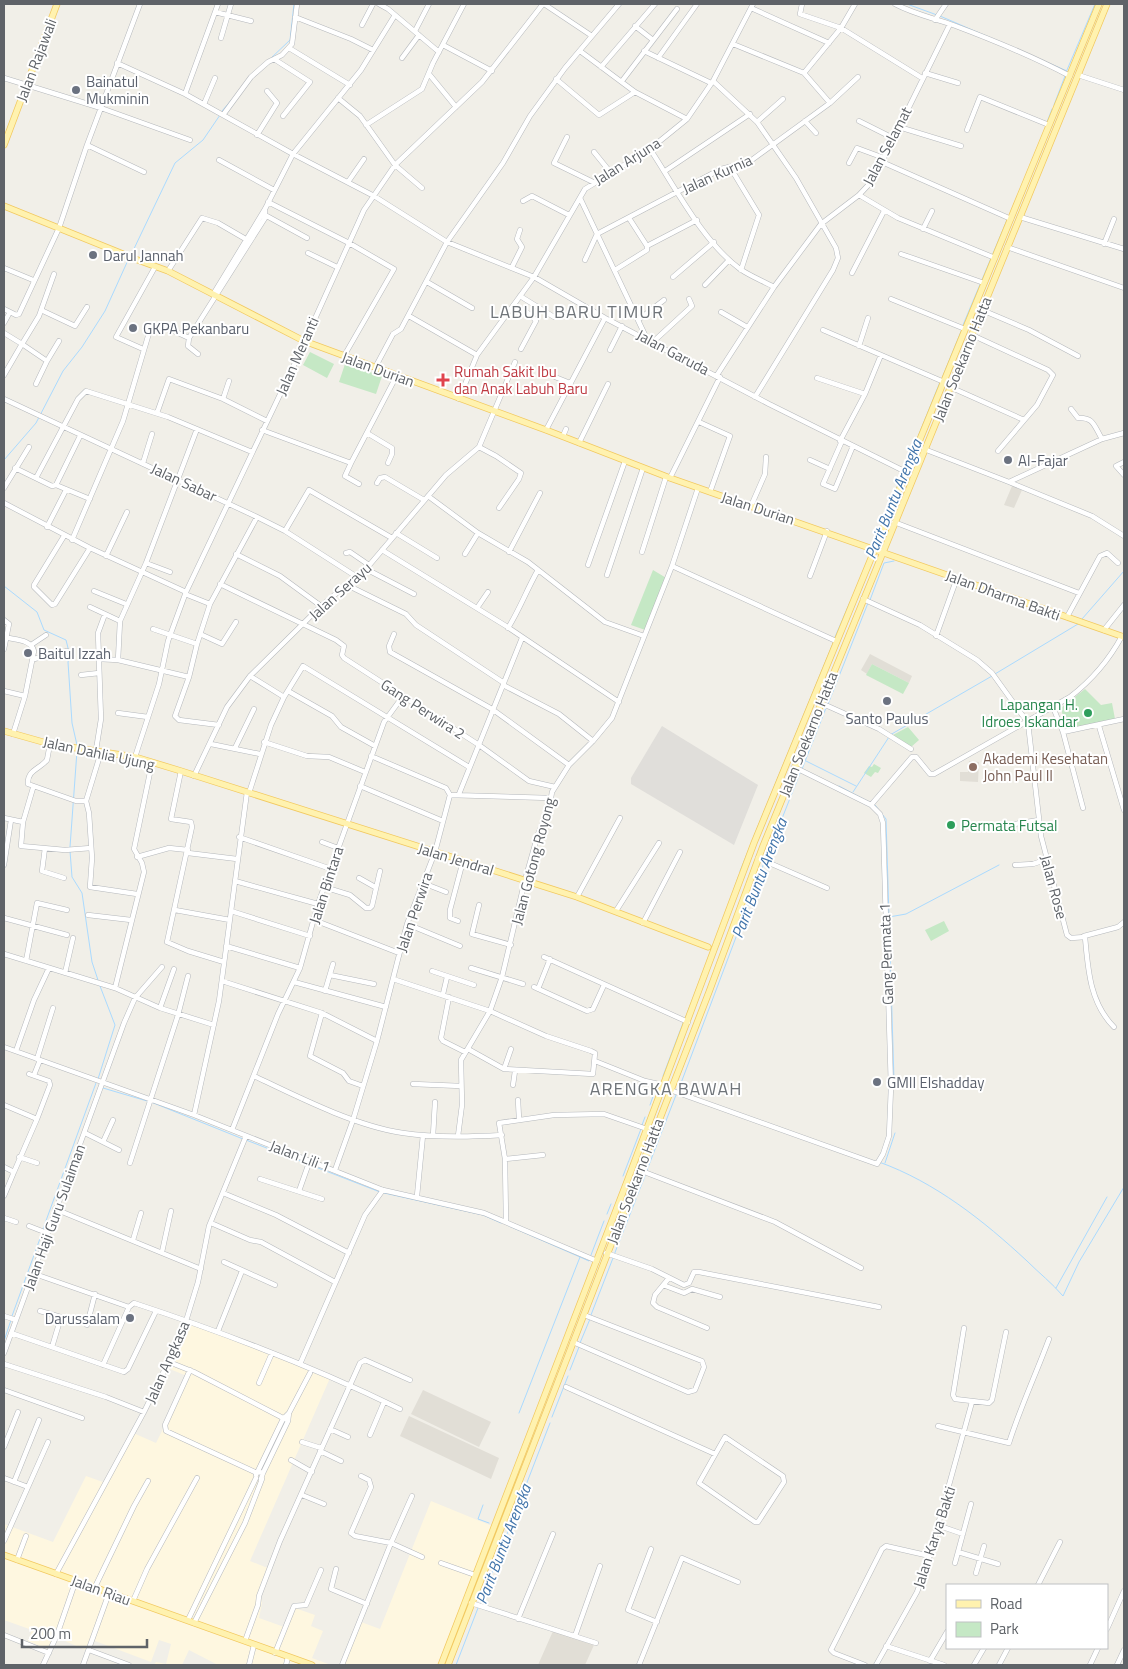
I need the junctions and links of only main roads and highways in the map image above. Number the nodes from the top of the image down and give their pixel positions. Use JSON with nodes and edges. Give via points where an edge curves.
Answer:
{"nodes":[{"id":1,"x":57,"y":4,"type":"edge"},
{"id":2,"x":1099,"y":4,"type":"edge"},
{"id":3,"x":1107,"y":4,"type":"edge"},
{"id":4,"x":4,"y":145,"type":"edge"},
{"id":5,"x":1033,"y":163,"type":"junction"},
{"id":6,"x":1041,"y":166,"type":"junction"},
{"id":7,"x":4,"y":206,"type":"edge"},
{"id":8,"x":128,"y":256,"type":"road end"},
{"id":9,"x":135,"y":259,"type":"road end"},
{"id":10,"x":874,"y":549,"type":"junction"},
{"id":11,"x":882,"y":552,"type":"junction"},
{"id":12,"x":897,"y":557,"type":"junction"},
{"id":13,"x":879,"y":559,"type":"junction"},
{"id":14,"x":1123,"y":637,"type":"edge"},
{"id":15,"x":4,"y":731,"type":"edge"},
{"id":16,"x":194,"y":776,"type":"joint"},
{"id":17,"x":754,"y":843,"type":"junction"},
{"id":18,"x":762,"y":846,"type":"junction"},
{"id":19,"x":711,"y":949,"type":"junction"},
{"id":20,"x":559,"y":1358,"type":"junction"},
{"id":21,"x":566,"y":1359,"type":"junction"},
{"id":22,"x":4,"y":1555,"type":"edge"},
{"id":23,"x":312,"y":1665,"type":"edge"},
{"id":24,"x":441,"y":1665,"type":"edge"},
{"id":25,"x":448,"y":1665,"type":"edge"}],
"edges":[{"from":1,"to":4,"type":"main road","name":"Jalan Rajawali"},
{"from":2,"to":5,"type":"main road","name":"Jalan Soekarno Hatta","via":[[1067,74]]},
{"from":3,"to":6,"type":"main road","name":"Jalan Soekarno Hatta"},
{"from":5,"to":6,"type":"main road"},
{"from":5,"to":10,"type":"main road","name":"Jalan Soekarno Hatta"},
{"from":6,"to":11,"type":"main road","name":"Jalan Soekarno Hatta"},
{"from":7,"to":8,"type":"main road","name":"Jalan Durian"},
{"from":9,"to":10,"type":"main road","name":"Jalan Durian","via":[[168,271],[304,341],[643,468]]},
{"from":10,"to":11,"type":"main road","name":"Jalan Durian"},
{"from":10,"to":17,"type":"main road","name":"Jalan Soekarno Hatta","via":[[834,640]]},
{"from":11,"to":12,"type":"main road","name":"Jalan Dharma Bakti"},
{"from":11,"to":13,"type":"main road","name":"Jalan Soekarno Hatta"},
{"from":12,"to":13,"type":"main road"},
{"from":12,"to":14,"type":"main road","name":"Jalan Dharma Bakti"},
{"from":13,"to":18,"type":"main road","name":"Jalan Soekarno Hatta","via":[[826,705]]},
{"from":15,"to":16,"type":"main road","name":"Jalan Dahlia Ujung","via":[[50,744],[135,757]]},
{"from":16,"to":19,"type":"main road","name":"Jalan Jendral","via":[[576,897]]},
{"from":17,"to":18,"type":"main road"},
{"from":17,"to":19,"type":"main road","name":"Jalan Soekarno Hatta"},
{"from":18,"to":21,"type":"main road","name":"Jalan Soekarno Hatta","via":[[763,860],[606,1253],[578,1343]]},
{"from":19,"to":20,"type":"main road","name":"Jalan Soekarno Hatta","via":[[592,1259]]},
{"from":20,"to":21,"type":"main road"},
{"from":20,"to":24,"type":"main road","name":"Jalan Soekarno Hatta"},
{"from":21,"to":25,"type":"main road","name":"Jalan Soekarno Hatta","via":[[477,1606]]},
{"from":22,"to":23,"type":"main road","name":"Jalan Riau"}]}
